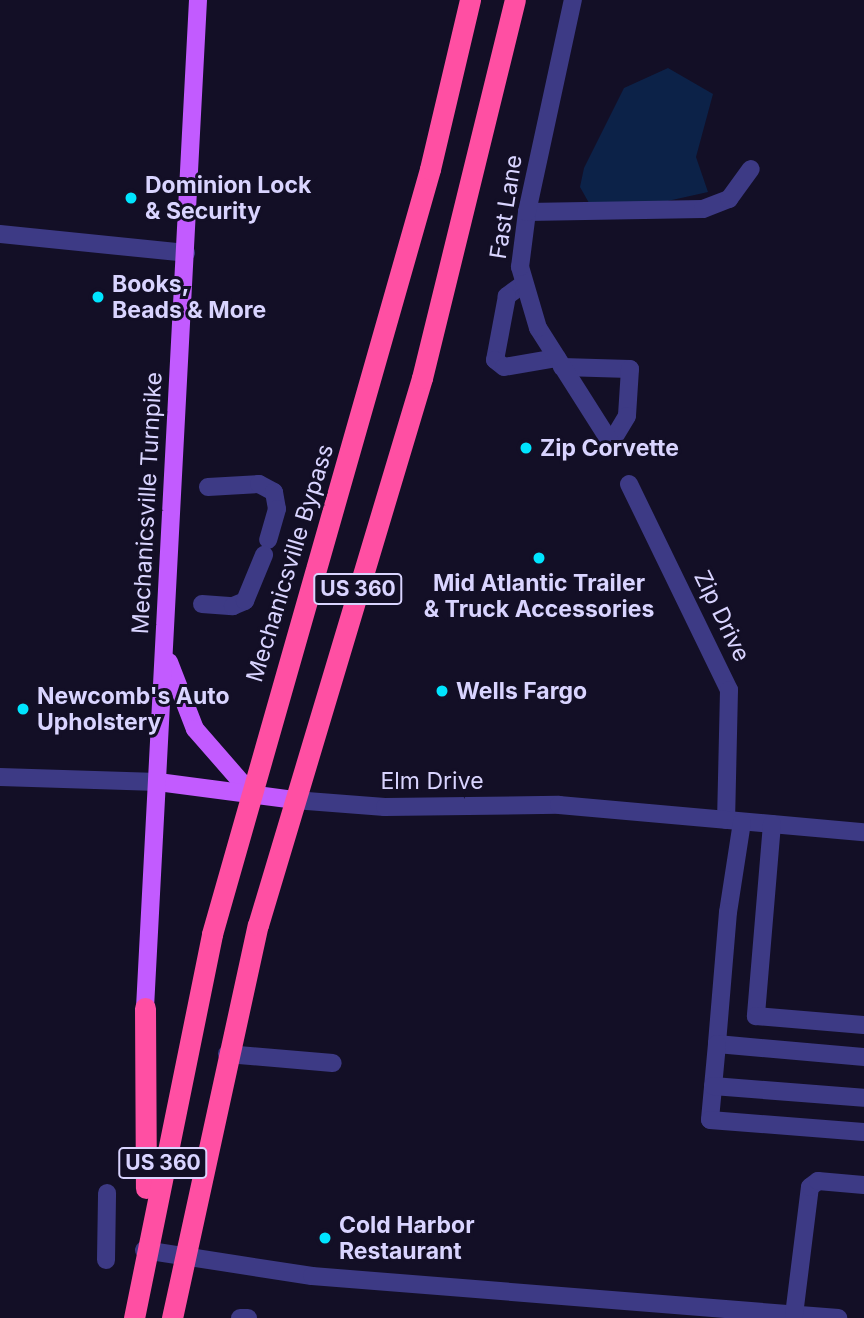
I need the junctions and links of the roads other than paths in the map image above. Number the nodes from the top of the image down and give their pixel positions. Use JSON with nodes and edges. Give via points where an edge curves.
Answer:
{"nodes":[{"id":1,"x":198,"y":0,"type":"edge"},
{"id":2,"x":470,"y":0,"type":"edge"},
{"id":3,"x":515,"y":0,"type":"edge"},
{"id":4,"x":573,"y":0,"type":"edge"},
{"id":5,"x":751,"y":169,"type":"dead end"},
{"id":6,"x":527,"y":212,"type":"junction"},
{"id":7,"x":0,"y":233,"type":"edge"},
{"id":8,"x":186,"y":253,"type":"junction"},
{"id":9,"x":522,"y":285,"type":"junction"},
{"id":10,"x":559,"y":362,"type":"junction"},
{"id":11,"x":629,"y":484,"type":"dead end"},
{"id":12,"x":208,"y":487,"type":"dead end"},
{"id":13,"x":202,"y":604,"type":"dead end"},
{"id":14,"x":166,"y":652,"type":"junction"},
{"id":15,"x":0,"y":777,"type":"edge"},
{"id":16,"x":158,"y":782,"type":"junction"},
{"id":17,"x":249,"y":791,"type":"junction"},
{"id":18,"x":294,"y":800,"type":"junction"},
{"id":19,"x":734,"y":821,"type":"junction"},
{"id":20,"x":772,"y":824,"type":"junction"},
{"id":21,"x":864,"y":832,"type":"edge"},
{"id":22,"x":145,"y":1008,"type":"joint"},
{"id":23,"x":864,"y":1025,"type":"edge"},
{"id":24,"x":717,"y":1044,"type":"junction"},
{"id":25,"x":227,"y":1054,"type":"junction"},
{"id":26,"x":864,"y":1057,"type":"edge"},
{"id":27,"x":333,"y":1063,"type":"dead end"},
{"id":28,"x":713,"y":1086,"type":"junction"},
{"id":29,"x":864,"y":1098,"type":"edge"},
{"id":30,"x":864,"y":1132,"type":"edge"},
{"id":31,"x":864,"y":1185,"type":"edge"},
{"id":32,"x":107,"y":1193,"type":"dead end"},
{"id":33,"x":182,"y":1256,"type":"junction"},
{"id":34,"x":143,"y":1258,"type":"junction"},
{"id":35,"x":106,"y":1260,"type":"dead end"},
{"id":36,"x":794,"y":1315,"type":"junction"},
{"id":37,"x":134,"y":1318,"type":"edge"},
{"id":38,"x":172,"y":1318,"type":"edge"},
{"id":39,"x":240,"y":1318,"type":"edge"},
{"id":40,"x":248,"y":1318,"type":"edge"},
{"id":41,"x":838,"y":1318,"type":"edge"}],
"edges":[{"from":1,"to":8,"type":"main road","name":"Mechanicsville Turnpike"},
{"from":2,"to":17,"type":"highway","name":"Mechanicsville Bypass","number":"US 360","via":[[373,377]]},
{"from":3,"to":18,"type":"highway","number":"US 360","via":[[422,378]]},
{"from":4,"to":6,"type":"street","name":"Fast Lane"},
{"from":5,"to":6,"type":"street","via":[[729,199],[703,209]]},
{"from":6,"to":9,"type":"street","name":"Fast Lane","via":[[521,244]]},
{"from":7,"to":8,"type":"street"},
{"from":8,"to":14,"type":"main road","name":"Mechanicsville Turnpike"},
{"from":9,"to":10,"type":"street","name":"Fast Lane","via":[[538,328]]},
{"from":9,"to":10,"type":"street","via":[[507,296],[495,360],[504,367]]},
{"from":10,"to":10,"type":"street","name":"Fast Lane","via":[[611,443],[628,416],[630,369]]},
{"from":11,"to":19,"type":"street","name":"Zip Drive","via":[[729,690]]},
{"from":12,"to":13,"type":"street","via":[[259,484],[274,492],[278,500],[245,601],[233,606]]},
{"from":14,"to":16,"type":"main road","name":"Mechanicsville Turnpike"},
{"from":14,"to":17,"type":"main road","via":[[195,729]]},
{"from":15,"to":16,"type":"street","name":"Elm Drive"},
{"from":16,"to":17,"type":"main road","name":"Elm Drive"},
{"from":16,"to":22,"type":"main road","name":"Mechanicsville Turnpike"},
{"from":17,"to":18,"type":"main road","name":"Elm Drive"},
{"from":17,"to":34,"type":"highway","name":"Mechanicsville Bypass","number":"US 360","via":[[199,987]]},
{"from":18,"to":19,"type":"street","name":"Elm Drive","via":[[385,807],[559,805]]},
{"from":18,"to":25,"type":"highway","number":"US 360"},
{"from":19,"to":20,"type":"street","name":"Elm Drive"},
{"from":19,"to":24,"type":"street","name":"Zip Drive"},
{"from":20,"to":21,"type":"street","name":"Elm Drive"},
{"from":20,"to":23,"type":"street","via":[[757,1016]]},
{"from":22,"to":34,"type":"highway"},
{"from":24,"to":26,"type":"street"},
{"from":24,"to":28,"type":"street","name":"Zip Drive"},
{"from":25,"to":27,"type":"street"},
{"from":25,"to":33,"type":"highway","number":"US 360"},
{"from":28,"to":29,"type":"street"},
{"from":28,"to":30,"type":"street","name":"Zip Drive","via":[[710,1120]]},
{"from":31,"to":36,"type":"street","via":[[818,1181],[810,1187]]},
{"from":32,"to":35,"type":"street"},
{"from":33,"to":34,"type":"street"},
{"from":33,"to":36,"type":"street","via":[[312,1276]]},
{"from":33,"to":38,"type":"highway","number":"US 360"},
{"from":34,"to":37,"type":"highway","number":"US 360"},
{"from":36,"to":41,"type":"street"},
{"from":39,"to":40,"type":"street"}]}
